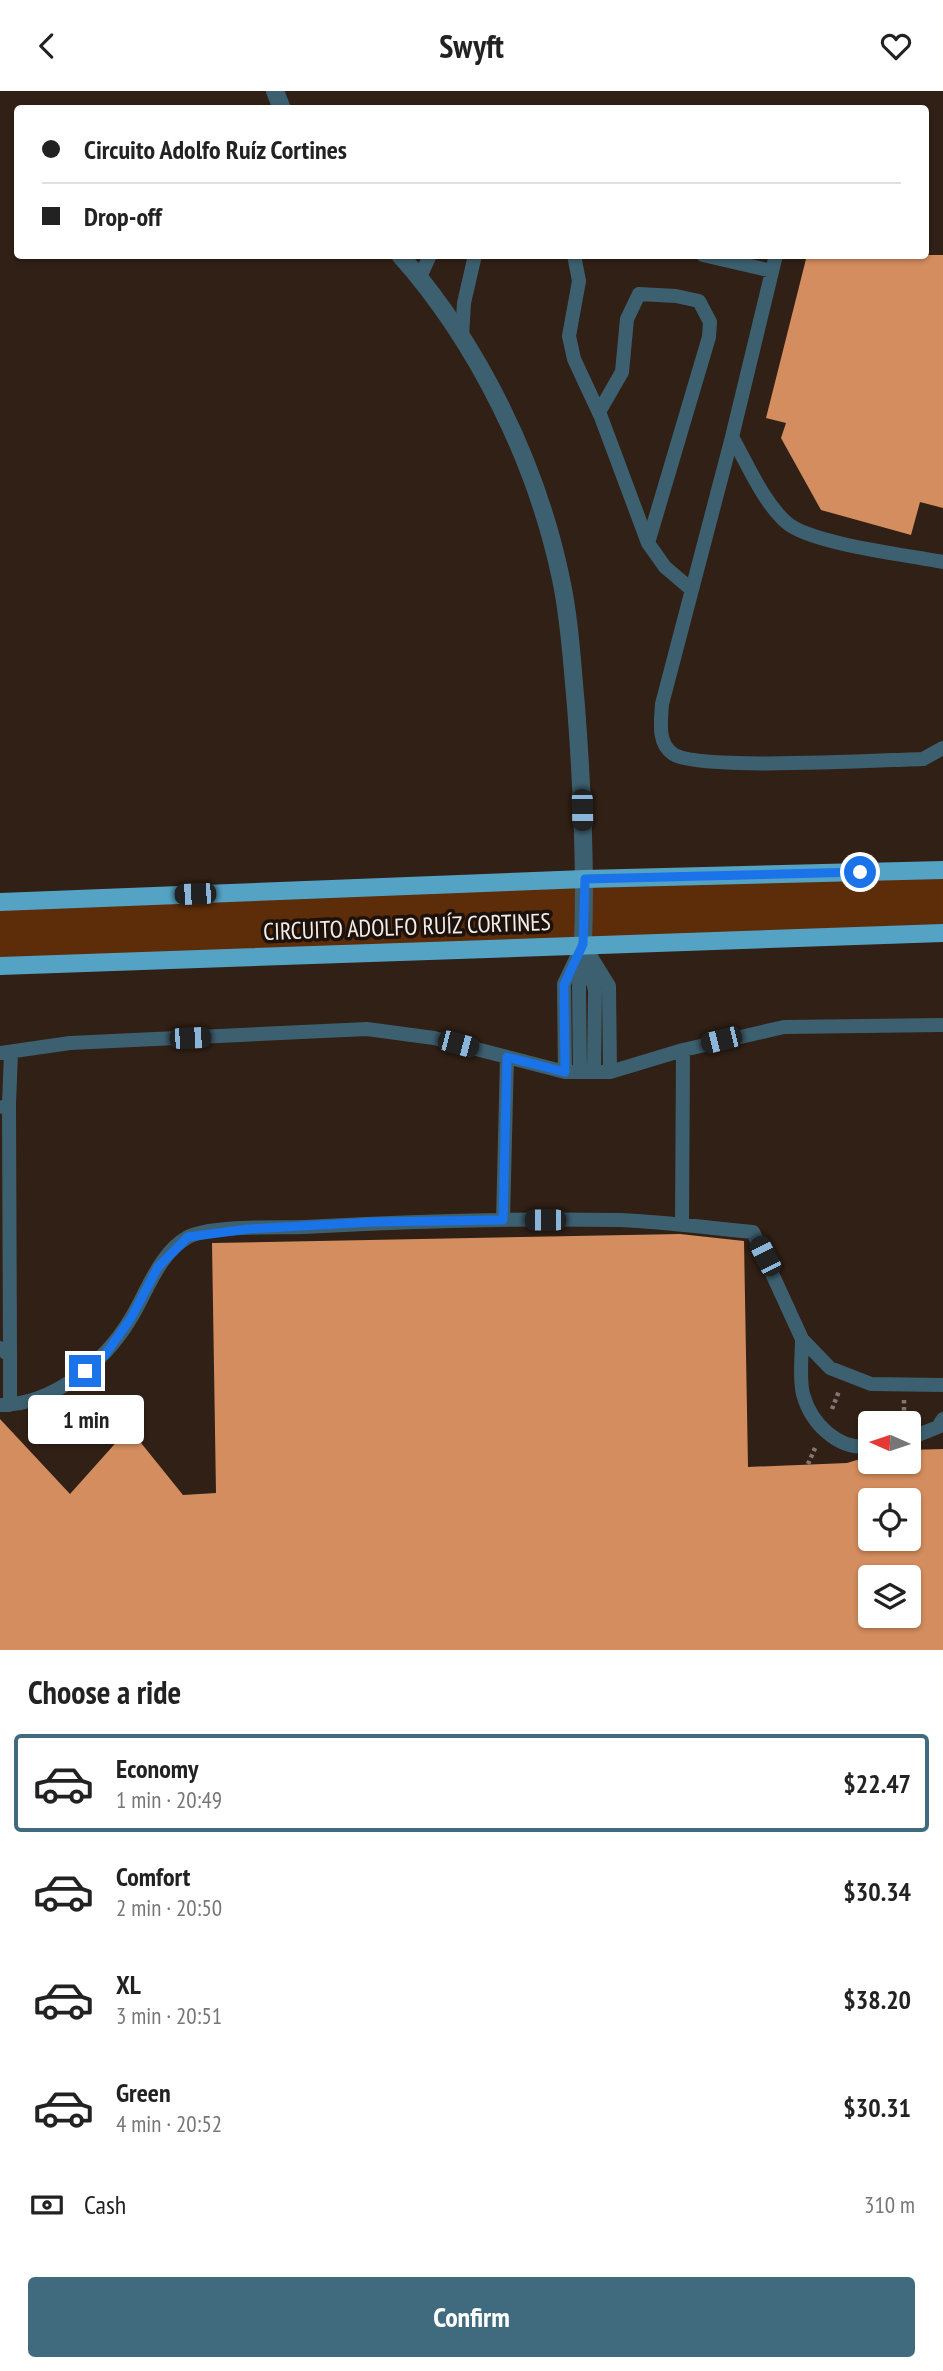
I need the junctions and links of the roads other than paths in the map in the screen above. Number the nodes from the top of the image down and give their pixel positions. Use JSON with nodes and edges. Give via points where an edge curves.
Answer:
{"nodes":[{"id":1,"x":404,"y":259,"type":"edge"},
{"id":2,"x":428,"y":259,"type":"edge"},
{"id":3,"x":474,"y":259,"type":"edge"},
{"id":4,"x":575,"y":259,"type":"edge"},
{"id":5,"x":720,"y":259,"type":"edge"},
{"id":6,"x":775,"y":259,"type":"edge"},
{"id":7,"x":772,"y":271,"type":"junction"},
{"id":8,"x":420,"y":277,"type":"junction"},
{"id":9,"x":462,"y":336,"type":"junction"},
{"id":10,"x":599,"y":412,"type":"junction"},
{"id":11,"x":732,"y":437,"type":"junction"},
{"id":12,"x":648,"y":543,"type":"junction"},
{"id":13,"x":943,"y":562,"type":"edge"},
{"id":14,"x":692,"y":590,"type":"junction"},
{"id":15,"x":943,"y":748,"type":"edge"},
{"id":16,"x":943,"y":870,"type":"edge"},
{"id":17,"x":585,"y":879,"type":"junction"},
{"id":18,"x":0,"y":902,"type":"edge"},
{"id":19,"x":943,"y":933,"type":"edge"},
{"id":20,"x":583,"y":944,"type":"junction"},
{"id":21,"x":0,"y":966,"type":"edge"},
{"id":22,"x":943,"y":1025,"type":"edge"},
{"id":23,"x":683,"y":1050,"type":"junction"},
{"id":24,"x":6,"y":1053,"type":"edge"},
{"id":25,"x":507,"y":1057,"type":"junction"},
{"id":26,"x":580,"y":1072,"type":"junction"},
{"id":27,"x":610,"y":1072,"type":"junction"},
{"id":28,"x":4,"y":1106,"type":"edge"},
{"id":29,"x":503,"y":1220,"type":"junction"},
{"id":30,"x":682,"y":1226,"type":"junction"},
{"id":31,"x":802,"y":1339,"type":"junction"},
{"id":32,"x":5,"y":1352,"type":"edge"},
{"id":33,"x":943,"y":1385,"type":"edge"},
{"id":34,"x":5,"y":1405,"type":"edge"},
{"id":35,"x":943,"y":1419,"type":"edge"},
{"id":36,"x":921,"y":1434,"type":"edge"},
{"id":37,"x":858,"y":1448,"type":"edge"}],
"edges":[{"from":1,"to":8,"type":"street"},
{"from":2,"to":8,"type":"lane"},
{"from":3,"to":9,"type":"lane"},
{"from":4,"to":10,"type":"lane","via":[[579,281],[569,337],[574,359]]},
{"from":5,"to":7,"type":"lane"},
{"from":6,"to":7,"type":"lane"},
{"from":7,"to":11,"type":"lane"},
{"from":8,"to":9,"type":"street"},
{"from":9,"to":17,"type":"street","via":[[505,414],[547,524],[562,580],[582,783]]},
{"from":10,"to":12,"type":"lane"},
{"from":10,"to":12,"type":"lane","via":[[622,372],[627,319],[639,294],[699,302],[710,322],[709,337]]},
{"from":11,"to":13,"type":"lane","via":[[768,500],[788,524],[813,535]]},
{"from":11,"to":14,"type":"lane"},
{"from":12,"to":14,"type":"lane","via":[[665,567]]},
{"from":14,"to":15,"type":"lane","via":[[662,704],[663,741],[672,753],[690,761],[876,761],[923,759]]},
{"from":16,"to":17,"type":"main road","name":"CIRCUITO ADOLFO RUÍZ CORTINES"},
{"from":17,"to":18,"type":"main road","name":"CIRCUITO ADOLFO RUÍZ CORTINES"},
{"from":17,"to":20,"type":"street"},
{"from":19,"to":20,"type":"main road","name":"CIRCUITO ADOLFO RUÍZ CORTINES"},
{"from":20,"to":21,"type":"main road","name":"CIRCUITO ADOLFO RUÍZ CORTINES"},
{"from":20,"to":26,"type":"lane","via":[[596,990]]},
{"from":20,"to":26,"type":"lane","via":[[564,985]]},
{"from":20,"to":27,"type":"lane","via":[[609,986]]},
{"from":22,"to":23,"type":"lane","via":[[784,1027]]},
{"from":23,"to":27,"type":"lane"},
{"from":23,"to":30,"type":"lane"},
{"from":24,"to":25,"type":"lane","via":[[70,1043],[367,1029],[434,1038]]},
{"from":24,"to":28,"type":"lane"},
{"from":25,"to":26,"type":"lane"},
{"from":25,"to":29,"type":"lane"},
{"from":26,"to":27,"type":"lane"},
{"from":28,"to":32,"type":"lane"},
{"from":29,"to":30,"type":"lane","via":[[624,1220]]},
{"from":29,"to":34,"type":"lane","via":[[372,1222],[188,1237],[158,1267],[104,1356],[65,1386]]},
{"from":30,"to":31,"type":"lane","via":[[753,1232]]},
{"from":31,"to":33,"type":"lane","via":[[830,1369],[871,1384]]},
{"from":31,"to":37,"type":"lane","via":[[803,1394],[822,1431]]},
{"from":32,"to":34,"type":"lane"},
{"from":35,"to":36,"type":"lane","via":[[938,1427]]}]}
